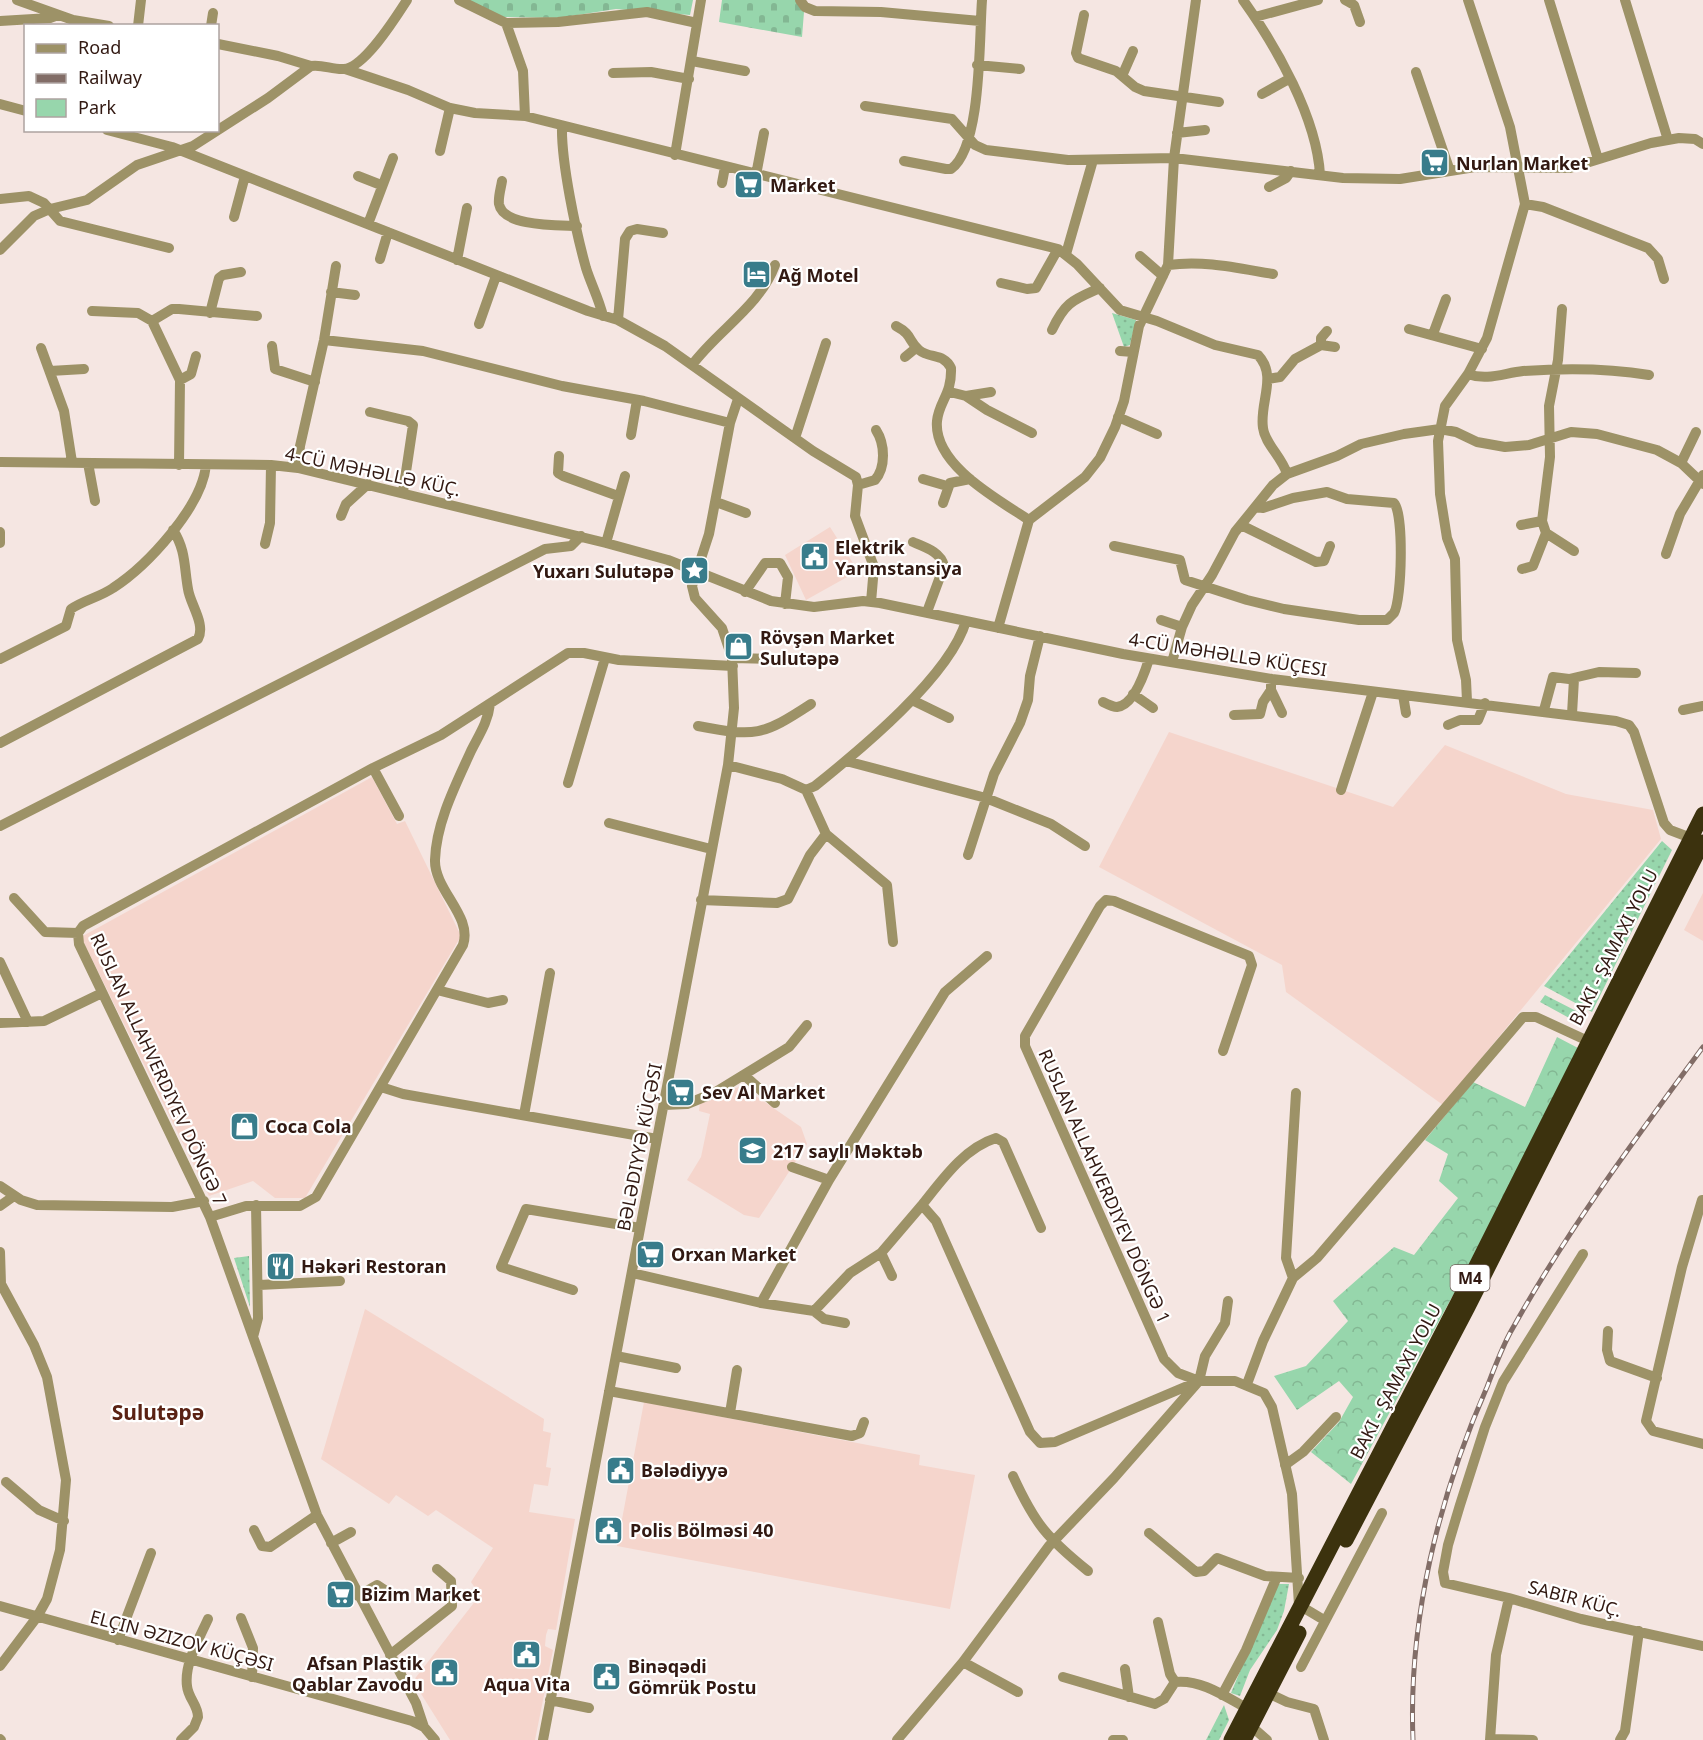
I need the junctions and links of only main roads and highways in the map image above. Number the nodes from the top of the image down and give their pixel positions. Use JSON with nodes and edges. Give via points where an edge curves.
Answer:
{"nodes":[{"id":1,"x":1703,"y":814,"type":"edge"},
{"id":2,"x":1697,"y":840,"type":"edge"},
{"id":3,"x":1305,"y":1610,"type":"junction"},
{"id":4,"x":1247,"y":1733,"type":"edge"},
{"id":5,"x":1232,"y":1740,"type":"edge"}],
"edges":[{"from":1,"to":2,"type":"highway","number":"M4"},
{"from":2,"to":3,"type":"highway","number":"M4","via":[[1588,1041]]},
{"from":2,"to":3,"type":"highway","number":"M4","via":[[1468,1307]]},
{"from":3,"to":4,"type":"highway","number":"M4"},
{"from":3,"to":5,"type":"highway","number":"M4"}]}
